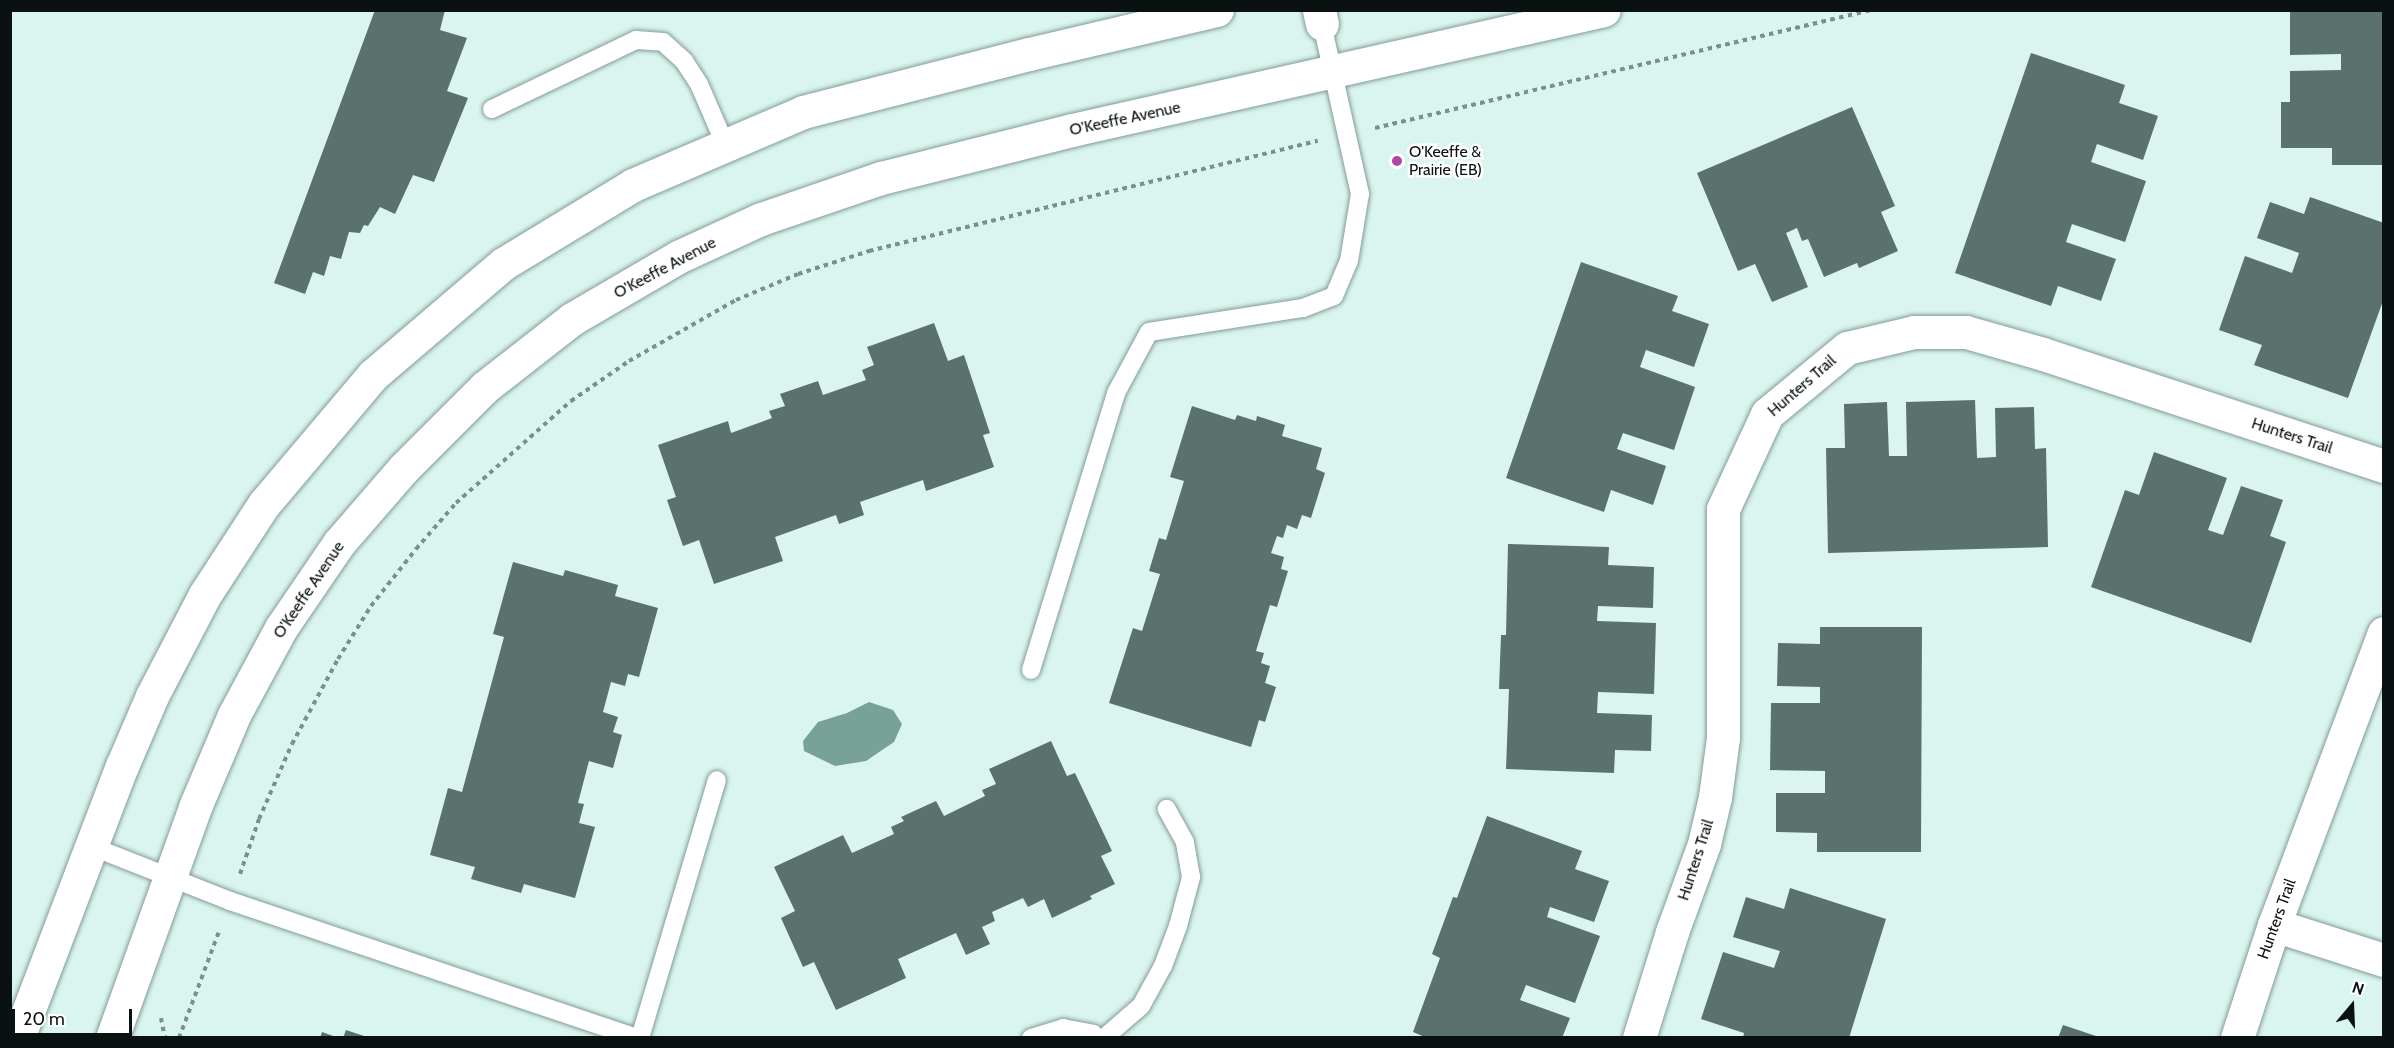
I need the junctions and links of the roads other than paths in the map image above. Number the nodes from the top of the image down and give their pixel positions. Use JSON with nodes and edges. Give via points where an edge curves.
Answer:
{"nodes":[{"id":1,"x":1217,"y":10,"type":"edge"},
{"id":2,"x":1604,"y":10,"type":"edge"},
{"id":3,"x":1321,"y":17,"type":"edge"},
{"id":4,"x":1331,"y":70,"type":"junction"},
{"id":5,"x":492,"y":110,"type":"dead end"},
{"id":6,"x":725,"y":144,"type":"junction"},
{"id":7,"x":2384,"y":466,"type":"edge"},
{"id":8,"x":2384,"y":633,"type":"edge"},
{"id":9,"x":1031,"y":670,"type":"dead end"},
{"id":10,"x":717,"y":780,"type":"dead end"},
{"id":11,"x":1167,"y":809,"type":"dead end"},
{"id":12,"x":93,"y":847,"type":"junction"},
{"id":13,"x":169,"y":877,"type":"junction"},
{"id":14,"x":2274,"y":925,"type":"junction"},
{"id":15,"x":2384,"y":960,"type":"edge"},
{"id":16,"x":18,"y":1038,"type":"edge"},
{"id":17,"x":112,"y":1038,"type":"edge"},
{"id":18,"x":639,"y":1038,"type":"edge"},
{"id":19,"x":1031,"y":1038,"type":"edge"},
{"id":20,"x":1095,"y":1038,"type":"edge"},
{"id":21,"x":1104,"y":1038,"type":"edge"},
{"id":22,"x":1639,"y":1038,"type":"edge"},
{"id":23,"x":2236,"y":1038,"type":"edge"}],
"edges":[{"from":1,"to":6,"type":"street","via":[[814,109]]},
{"from":2,"to":4,"type":"street","name":"O'Keeffe Avenue"},
{"from":3,"to":4,"type":"lane"},
{"from":4,"to":9,"type":"lane","via":[[1360,194],[1349,261],[1334,296],[1303,308],[1149,332],[1116,393]]},
{"from":4,"to":13,"type":"street","name":"O'Keeffe Avenue","via":[[881,178],[760,219],[688,252],[573,319],[485,387],[404,468],[339,543],[281,628],[234,715]]},
{"from":5,"to":6,"type":"lane","via":[[636,40],[663,42],[684,61],[699,84]]},
{"from":6,"to":12,"type":"street","via":[[633,185],[503,264],[374,375],[264,504],[204,596],[152,696]]},
{"from":7,"to":22,"type":"street","name":"Hunters Trail","via":[[1966,332],[1914,332],[1847,348],[1767,414],[1723,509],[1723,738],[1715,797],[1704,844]]},
{"from":8,"to":14,"type":"street","name":"Hunters Trail"},
{"from":10,"to":18,"type":"lane"},
{"from":11,"to":21,"type":"lane","via":[[1185,842],[1191,877],[1178,926],[1163,966],[1141,1006]]},
{"from":12,"to":13,"type":"lane"},
{"from":12,"to":16,"type":"street"},
{"from":13,"to":17,"type":"street","name":"O'Keeffe Avenue"},
{"from":13,"to":18,"type":"lane"},
{"from":14,"to":15,"type":"street"},
{"from":14,"to":23,"type":"street","name":"Hunters Trail"},
{"from":19,"to":20,"type":"lane","via":[[1063,1028],[1093,1034]]}]}
